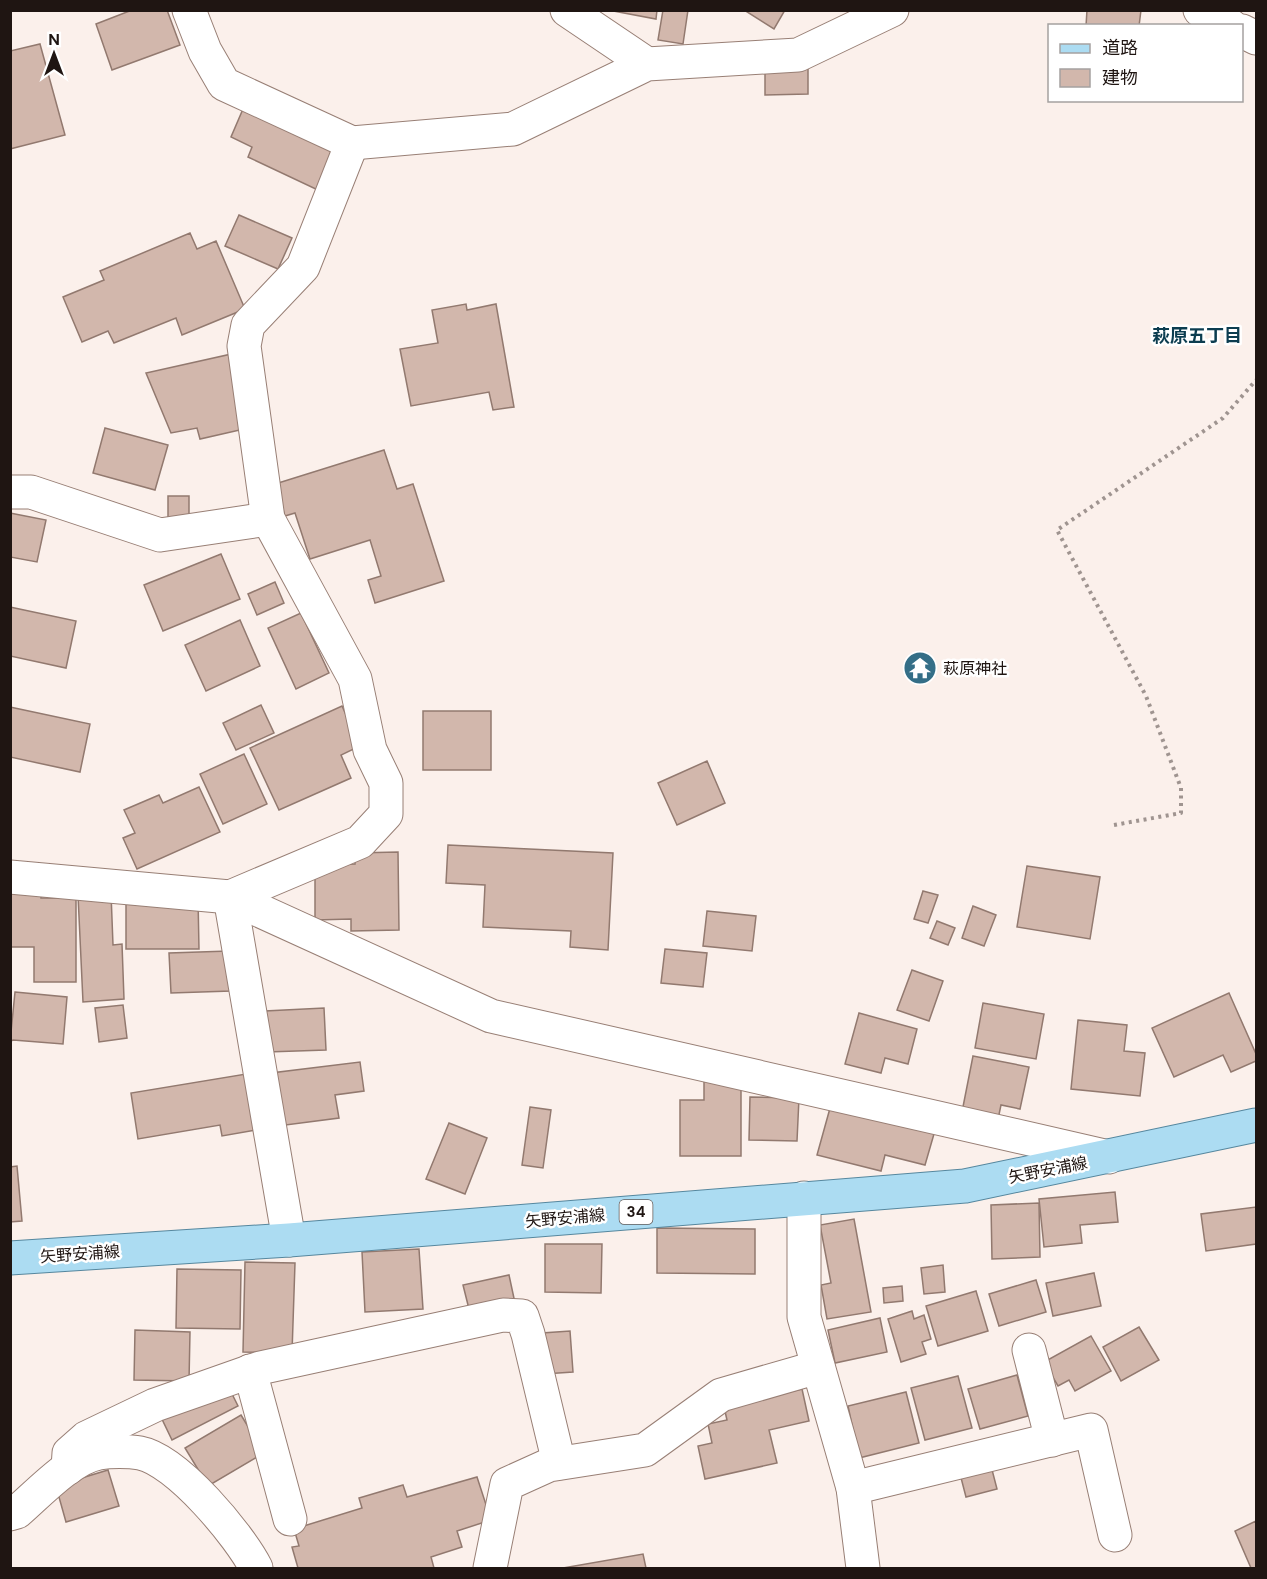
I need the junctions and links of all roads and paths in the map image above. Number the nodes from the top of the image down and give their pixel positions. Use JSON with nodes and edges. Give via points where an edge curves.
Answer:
{"nodes":[{"id":1,"x":189,"y":10,"type":"edge"},
{"id":2,"x":567,"y":10,"type":"edge"},
{"id":3,"x":892,"y":10,"type":"edge"},
{"id":4,"x":1200,"y":10,"type":"edge"},
{"id":5,"x":1227,"y":24,"type":"edge"},
{"id":6,"x":1243,"y":31,"type":"edge"},
{"id":7,"x":1257,"y":38,"type":"edge"},
{"id":8,"x":647,"y":64,"type":"junction"},
{"id":9,"x":352,"y":143,"type":"junction"},
{"id":10,"x":1257,"y":380,"type":"edge"},
{"id":11,"x":10,"y":492,"type":"edge"},
{"id":12,"x":267,"y":519,"type":"junction"},
{"id":13,"x":1114,"y":825,"type":"dead end"},
{"id":14,"x":10,"y":877,"type":"edge"},
{"id":15,"x":230,"y":897,"type":"junction"},
{"id":16,"x":1257,"y":1125,"type":"edge"},
{"id":17,"x":1109,"y":1157,"type":"junction"},
{"id":18,"x":804,"y":1198,"type":"junction"},
{"id":19,"x":289,"y":1240,"type":"junction"},
{"id":20,"x":10,"y":1258,"type":"edge"},
{"id":21,"x":1029,"y":1350,"type":"dead end"},
{"id":22,"x":818,"y":1367,"type":"junction"},
{"id":23,"x":250,"y":1371,"type":"junction"},
{"id":24,"x":1052,"y":1440,"type":"junction"},
{"id":25,"x":559,"y":1463,"type":"junction"},
{"id":26,"x":68,"y":1468,"type":"junction"},
{"id":27,"x":853,"y":1488,"type":"junction"},
{"id":28,"x":10,"y":1514,"type":"edge"},
{"id":29,"x":290,"y":1519,"type":"dead end"},
{"id":30,"x":1116,"y":1535,"type":"dead end"},
{"id":31,"x":256,"y":1569,"type":"edge"},
{"id":32,"x":490,"y":1569,"type":"edge"},
{"id":33,"x":862,"y":1569,"type":"edge"}],
"edges":[{"from":1,"to":9,"type":"street","via":[[205,51],[224,84]]},
{"from":2,"to":8,"type":"street"},
{"from":3,"to":8,"type":"street","via":[[798,55]]},
{"from":4,"to":5,"type":"street"},
{"from":6,"to":7,"type":"street"},
{"from":8,"to":9,"type":"street","via":[[513,129]]},
{"from":9,"to":12,"type":"street","via":[[303,267],[248,325],[244,346]]},
{"from":10,"to":13,"type":"path","via":[[1222,418],[1057,530],[1146,696],[1181,788],[1181,813]]},
{"from":11,"to":12,"type":"street","via":[[31,492],[160,535]]},
{"from":12,"to":15,"type":"street","via":[[356,679],[370,750],[386,783],[386,814],[360,843]]},
{"from":14,"to":15,"type":"street"},
{"from":15,"to":17,"type":"street","via":[[491,1016]]},
{"from":15,"to":19,"type":"street"},
{"from":16,"to":17,"type":"main road","name":"矢野安浦線","number":"34"},
{"from":17,"to":18,"type":"main road","name":"矢野安浦線","number":"34","via":[[965,1186]]},
{"from":18,"to":19,"type":"main road","name":"矢野安浦線","number":"34"},
{"from":18,"to":22,"type":"street","via":[[804,1317]]},
{"from":19,"to":20,"type":"main road","name":"矢野安浦線","number":"34"},
{"from":21,"to":24,"type":"street"},
{"from":22,"to":25,"type":"street","via":[[721,1395],[645,1450]]},
{"from":22,"to":27,"type":"street"},
{"from":23,"to":25,"type":"street","via":[[503,1315],[522,1316]]},
{"from":23,"to":26,"type":"street","via":[[155,1405],[86,1438],[69,1454]]},
{"from":23,"to":29,"type":"street"},
{"from":24,"to":27,"type":"street"},
{"from":24,"to":30,"type":"street","via":[[1091,1430]]},
{"from":25,"to":32,"type":"street","via":[[507,1484]]},
{"from":26,"to":28,"type":"street"},
{"from":26,"to":31,"type":"street","via":[[98,1453],[141,1453],[169,1468],[219,1514]]},
{"from":27,"to":33,"type":"street"}]}
